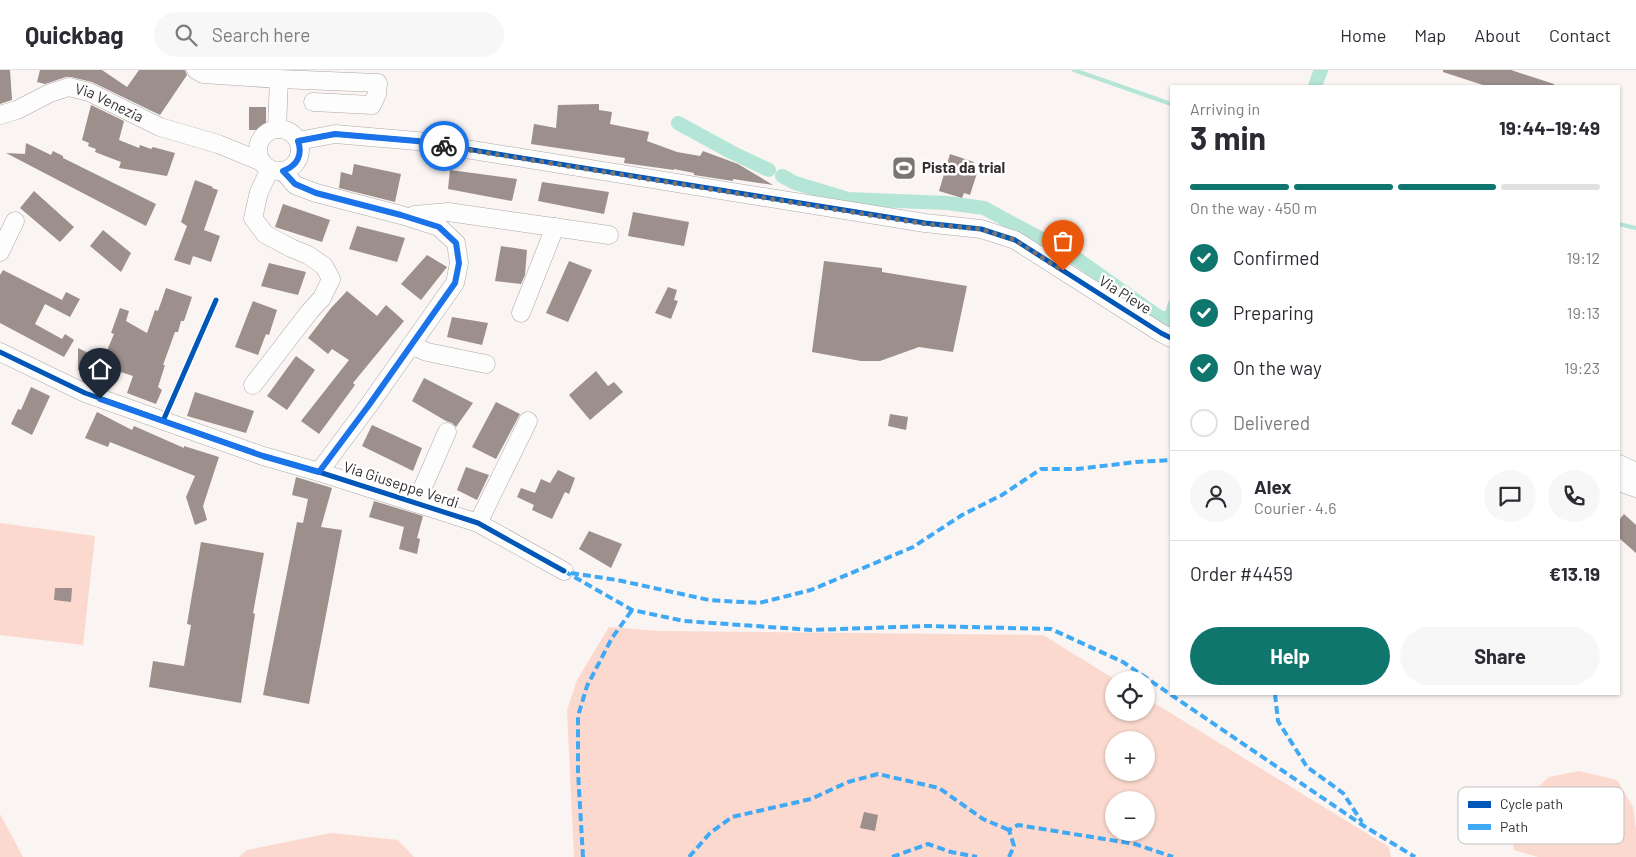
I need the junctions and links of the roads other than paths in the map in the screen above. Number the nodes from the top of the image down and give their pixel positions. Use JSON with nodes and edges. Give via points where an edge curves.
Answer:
{"nodes":[{"id":1,"x":196,"y":70,"type":"edge"},
{"id":2,"x":280,"y":79,"type":"junction"},
{"id":3,"x":314,"y":102,"type":"dead end"},
{"id":4,"x":0,"y":115,"type":"edge"},
{"id":5,"x":277,"y":129,"type":"junction"},
{"id":6,"x":260,"y":141,"type":"junction"},
{"id":7,"x":298,"y":141,"type":"junction"},
{"id":8,"x":218,"y":144,"type":"junction"},
{"id":9,"x":272,"y":167,"type":"junction"},
{"id":10,"x":401,"y":215,"type":"junction"},
{"id":11,"x":15,"y":222,"type":"dead end"},
{"id":12,"x":555,"y":227,"type":"junction"},
{"id":13,"x":609,"y":235,"type":"dead end"},
{"id":14,"x":0,"y":252,"type":"edge"},
{"id":15,"x":521,"y":313,"type":"dead end"},
{"id":16,"x":1170,"y":337,"type":"edge"},
{"id":17,"x":411,"y":345,"type":"junction"},
{"id":18,"x":0,"y":352,"type":"edge"},
{"id":19,"x":486,"y":364,"type":"dead end"},
{"id":20,"x":253,"y":385,"type":"dead end"},
{"id":21,"x":528,"y":421,"type":"dead end"},
{"id":22,"x":447,"y":432,"type":"dead end"},
{"id":23,"x":1620,"y":464,"type":"edge"},
{"id":24,"x":319,"y":472,"type":"junction"},
{"id":25,"x":1636,"y":472,"type":"edge"},
{"id":26,"x":1620,"y":482,"type":"edge"},
{"id":27,"x":1636,"y":488,"type":"edge"},
{"id":28,"x":416,"y":503,"type":"junction"},
{"id":29,"x":478,"y":523,"type":"junction"},
{"id":30,"x":564,"y":571,"type":"dead end"}],
"edges":[{"from":1,"to":2,"type":"street","via":[[203,74]]},
{"from":2,"to":3,"type":"street","via":[[378,83],[378,94],[372,105]]},
{"from":2,"to":5,"type":"street"},
{"from":4,"to":8,"type":"street","name":"Via Venezia","via":[[68,87],[90,92],[160,127]]},
{"from":5,"to":6,"type":"street"},
{"from":5,"to":7,"type":"street","via":[[289,132]]},
{"from":6,"to":8,"type":"street","name":"Via Venezia"},
{"from":6,"to":9,"type":"street","via":[[258,151]]},
{"from":7,"to":9,"type":"street","via":[[298,160],[294,165]]},
{"from":7,"to":16,"type":"street","name":"Via Pieve","via":[[335,134],[417,141],[925,224],[981,229],[1015,240]]},
{"from":8,"to":9,"type":"street","name":"Via Venezia"},
{"from":9,"to":10,"type":"street","name":"Via Venezia","via":[[295,184],[316,193]]},
{"from":9,"to":20,"type":"street","via":[[259,192],[254,218],[265,234],[308,255],[324,266],[331,278],[322,298]]},
{"from":10,"to":12,"type":"street","via":[[448,212]]},
{"from":10,"to":17,"type":"street","name":"Via Venezia","via":[[439,227],[456,243],[459,263],[455,283]]},
{"from":11,"to":14,"type":"street"},
{"from":12,"to":13,"type":"street"},
{"from":12,"to":15,"type":"street"},
{"from":17,"to":19,"type":"street","via":[[427,352]]},
{"from":17,"to":24,"type":"street","name":"Via Venezia"},
{"from":18,"to":24,"type":"street","name":"Via Giuseppe Verdi","via":[[85,394],[263,456]]},
{"from":21,"to":29,"type":"street"},
{"from":22,"to":28,"type":"street"},
{"from":23,"to":25,"type":"street"},
{"from":24,"to":28,"type":"street","name":"Via Giuseppe Verdi"},
{"from":26,"to":27,"type":"street"},
{"from":28,"to":29,"type":"street","name":"Via Giuseppe Verdi"},
{"from":29,"to":30,"type":"street","name":"Via Giuseppe Verdi"}]}
